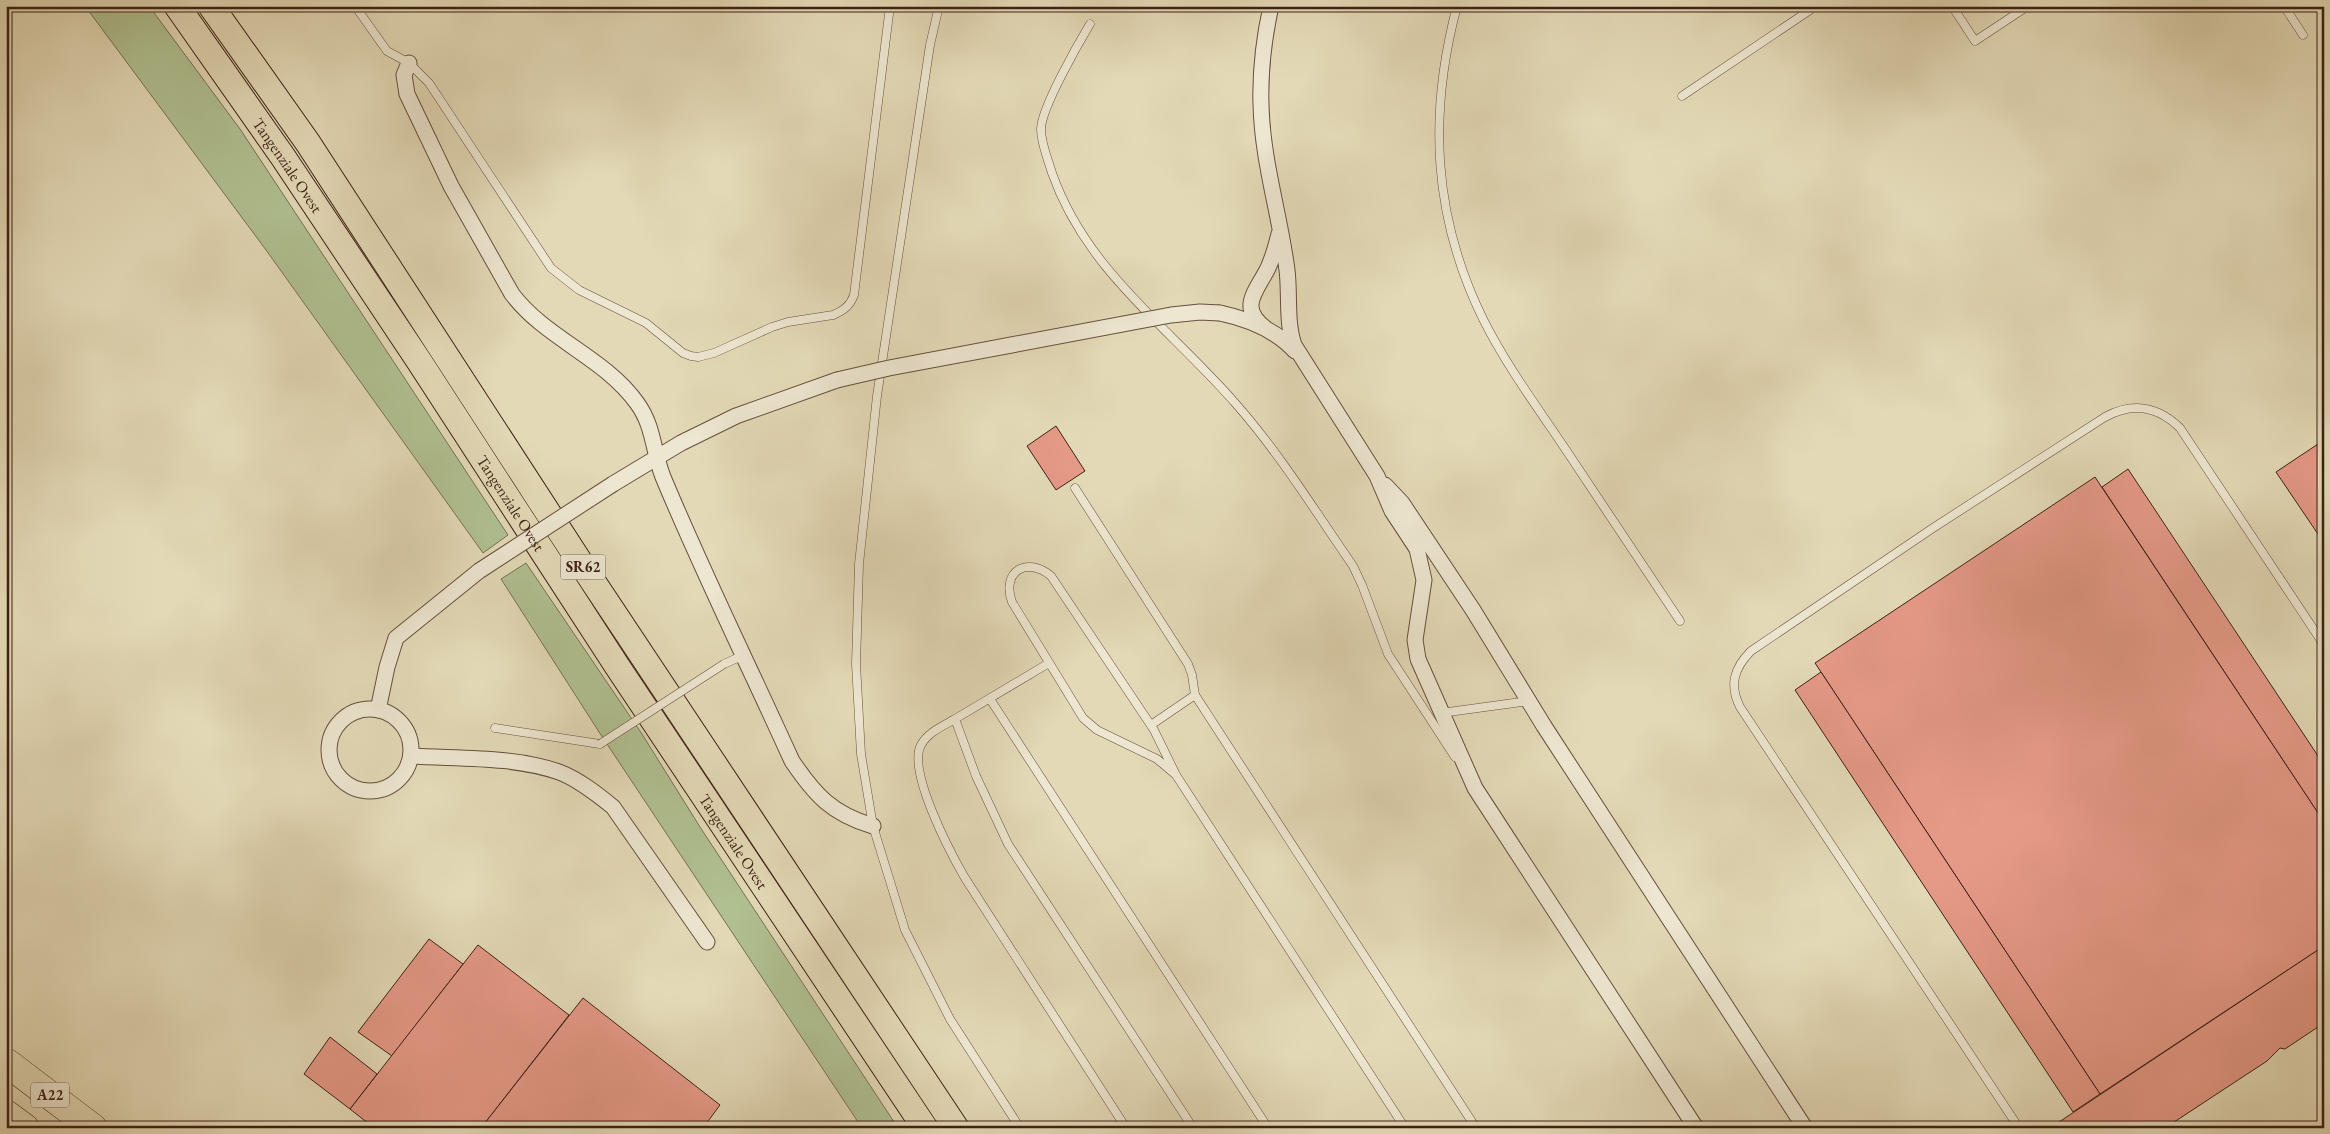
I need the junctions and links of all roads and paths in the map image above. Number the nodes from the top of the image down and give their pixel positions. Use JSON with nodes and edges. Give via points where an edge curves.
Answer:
{"nodes":[{"id":1,"x":177,"y":6,"type":"edge"},
{"id":2,"x":211,"y":6,"type":"edge"},
{"id":3,"x":355,"y":6,"type":"edge"},
{"id":4,"x":890,"y":6,"type":"edge"},
{"id":5,"x":939,"y":6,"type":"edge"},
{"id":6,"x":1271,"y":6,"type":"edge"},
{"id":7,"x":1458,"y":6,"type":"edge"},
{"id":8,"x":1816,"y":6,"type":"edge"},
{"id":9,"x":1952,"y":6,"type":"edge"},
{"id":10,"x":2028,"y":6,"type":"edge"},
{"id":11,"x":2284,"y":6,"type":"edge"},
{"id":12,"x":1090,"y":24,"type":"dead end"},
{"id":13,"x":2303,"y":34,"type":"dead end"},
{"id":14,"x":409,"y":63,"type":"junction"},
{"id":15,"x":1682,"y":96,"type":"dead end"},
{"id":16,"x":1280,"y":231,"type":"junction"},
{"id":17,"x":1265,"y":328,"type":"junction"},
{"id":18,"x":1301,"y":358,"type":"junction"},
{"id":19,"x":658,"y":458,"type":"junction"},
{"id":20,"x":1377,"y":476,"type":"junction"},
{"id":21,"x":1075,"y":488,"type":"dead end"},
{"id":22,"x":1680,"y":621,"type":"dead end"},
{"id":23,"x":2324,"y":645,"type":"edge"},
{"id":24,"x":744,"y":654,"type":"junction"},
{"id":25,"x":1049,"y":663,"type":"junction"},
{"id":26,"x":1195,"y":695,"type":"junction"},
{"id":27,"x":990,"y":699,"type":"junction"},
{"id":28,"x":1529,"y":701,"type":"junction"},
{"id":29,"x":378,"y":710,"type":"junction"},
{"id":30,"x":1434,"y":714,"type":"junction"},
{"id":31,"x":954,"y":720,"type":"junction"},
{"id":32,"x":1151,"y":725,"type":"junction"},
{"id":33,"x":495,"y":728,"type":"dead end"},
{"id":34,"x":411,"y":756,"type":"junction"},
{"id":35,"x":1176,"y":775,"type":"junction"},
{"id":36,"x":872,"y":826,"type":"junction"},
{"id":37,"x":708,"y":942,"type":"dead end"},
{"id":38,"x":6,"y":1062,"type":"edge"},
{"id":39,"x":6,"y":1114,"type":"edge"},
{"id":40,"x":25,"y":1128,"type":"edge"},
{"id":41,"x":93,"y":1128,"type":"edge"},
{"id":42,"x":925,"y":1128,"type":"edge"},
{"id":43,"x":956,"y":1128,"type":"edge"},
{"id":44,"x":1020,"y":1128,"type":"edge"},
{"id":45,"x":1126,"y":1128,"type":"edge"},
{"id":46,"x":1193,"y":1128,"type":"edge"},
{"id":47,"x":1268,"y":1128,"type":"edge"},
{"id":48,"x":1405,"y":1128,"type":"edge"},
{"id":49,"x":1476,"y":1128,"type":"edge"},
{"id":50,"x":1696,"y":1128,"type":"edge"},
{"id":51,"x":1805,"y":1128,"type":"edge"},
{"id":52,"x":2018,"y":1128,"type":"edge"}],
"edges":[{"from":1,"to":42,"type":"highway","name":"Tangenziale Ovest","number":"SR62","via":[[283,157]]},
{"from":2,"to":43,"type":"highway","name":"Tangenziale Ovest","number":"SR62","via":[[313,151],[583,567]]},
{"from":3,"to":14,"type":"lane","via":[[383,46]]},
{"from":4,"to":14,"type":"lane","via":[[851,302],[833,315],[772,327],[698,357],[684,353],[646,323],[580,290],[552,268],[429,82]]},
{"from":5,"to":36,"type":"lane","via":[[930,45],[876,396],[859,564],[856,664],[861,754]]},
{"from":6,"to":16,"type":"street","via":[[1262,67],[1261,105]]},
{"from":7,"to":22,"type":"lane","via":[[1442,78],[1439,162],[1445,201],[1470,291],[1501,352]]},
{"from":8,"to":15,"type":"lane"},
{"from":9,"to":10,"type":"lane","via":[[1975,42]]},
{"from":11,"to":13,"type":"lane"},
{"from":12,"to":30,"type":"lane","via":[[1047,108],[1041,130],[1049,164],[1072,219],[1123,289],[1236,403],[1270,444],[1353,566],[1388,654]]},
{"from":14,"to":19,"type":"street","via":[[404,75],[407,94],[451,186],[498,271],[522,308],[611,375],[636,402],[648,419]]},
{"from":16,"to":17,"type":"street","via":[[1273,256],[1251,298],[1254,318]]},
{"from":16,"to":18,"type":"street","via":[[1287,270],[1292,339]]},
{"from":17,"to":18,"type":"street","via":[[1289,344]]},
{"from":17,"to":19,"type":"street","bridge":true,"via":[[1220,313],[1171,314],[889,368],[837,380],[736,416]]},
{"from":18,"to":20,"type":"street"},
{"from":19,"to":24,"type":"street","via":[[662,475]]},
{"from":19,"to":29,"type":"street","bridge":true,"via":[[479,571],[396,638]]},
{"from":20,"to":28,"type":"street","via":[[1402,503]]},
{"from":20,"to":30,"type":"street","via":[[1392,511],[1417,549],[1421,564],[1423,596],[1415,640]]},
{"from":21,"to":26,"type":"lane","via":[[1188,664]]},
{"from":23,"to":52,"type":"lane","via":[[2180,428],[2161,413],[2139,407],[2117,410],[2104,417],[1933,528],[1751,651],[1742,661],[1734,680],[1740,707]]},
{"from":24,"to":33,"type":"lane","bridge":true,"via":[[600,744]]},
{"from":24,"to":36,"type":"street","via":[[792,761],[804,780],[843,816]]},
{"from":25,"to":27,"type":"lane"},
{"from":25,"to":32,"type":"lane","via":[[1009,593],[1012,576],[1028,566],[1044,570],[1051,576]]},
{"from":25,"to":35,"type":"lane","via":[[1088,724],[1157,759]]},
{"from":26,"to":32,"type":"lane"},
{"from":26,"to":49,"type":"lane"},
{"from":27,"to":31,"type":"lane"},
{"from":27,"to":47,"type":"lane"},
{"from":28,"to":30,"type":"lane"},
{"from":28,"to":51,"type":"street"},
{"from":29,"to":34,"type":"street","via":[[395,716],[403,724],[411,745]]},
{"from":29,"to":34,"type":"street","via":[[363,709],[342,719],[331,738],[329,749],[335,771],[351,786],[378,790],[394,784],[402,776]]},
{"from":30,"to":50,"type":"street","via":[[1475,788]]},
{"from":31,"to":45,"type":"lane","via":[[927,737],[918,759],[924,791],[945,842]]},
{"from":31,"to":46,"type":"lane","via":[[1008,844]]},
{"from":32,"to":35,"type":"lane"},
{"from":34,"to":37,"type":"street","via":[[522,763],[560,772],[596,793],[613,807]]},
{"from":35,"to":48,"type":"lane"},
{"from":36,"to":44,"type":"lane","via":[[905,930],[927,976],[950,1020]]},
{"from":38,"to":41,"type":"highway","number":"A22"},
{"from":39,"to":40,"type":"highway","number":"A22"}]}
